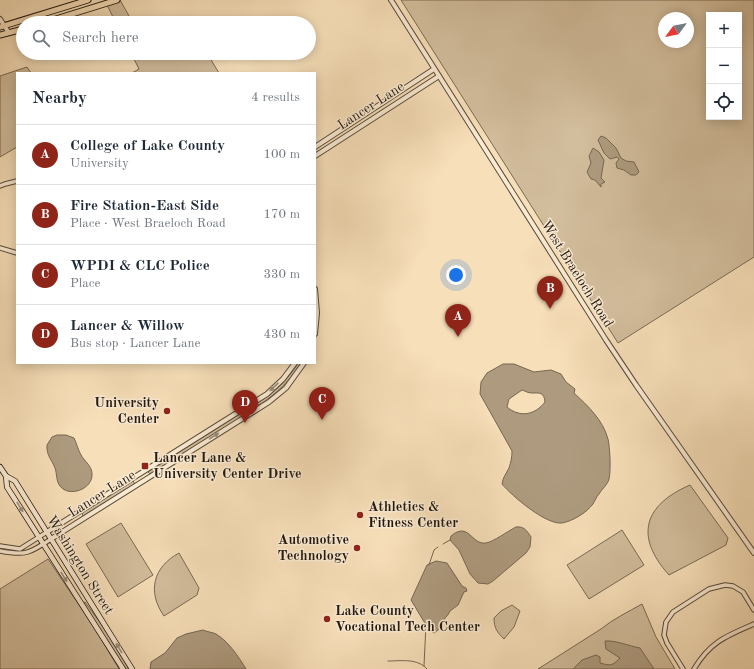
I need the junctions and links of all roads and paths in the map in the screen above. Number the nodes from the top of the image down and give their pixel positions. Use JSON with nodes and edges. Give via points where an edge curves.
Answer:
{"nodes":[{"id":1,"x":88,"y":0,"type":"edge"},
{"id":2,"x":117,"y":0,"type":"edge"},
{"id":3,"x":391,"y":0,"type":"edge"},
{"id":4,"x":35,"y":16,"type":"edge"},
{"id":5,"x":66,"y":16,"type":"edge"},
{"id":6,"x":0,"y":19,"type":"edge"},
{"id":7,"x":16,"y":22,"type":"edge"},
{"id":8,"x":2,"y":26,"type":"edge"},
{"id":9,"x":16,"y":31,"type":"edge"},
{"id":10,"x":9,"y":33,"type":"junction"},
{"id":11,"x":0,"y":36,"type":"edge"},
{"id":12,"x":434,"y":69,"type":"junction"},
{"id":13,"x":439,"y":76,"type":"junction"},
{"id":14,"x":316,"y":146,"type":"edge"},
{"id":15,"x":316,"y":155,"type":"edge"},
{"id":16,"x":16,"y":181,"type":"edge"},
{"id":17,"x":0,"y":186,"type":"edge"},
{"id":18,"x":0,"y":248,"type":"edge"},
{"id":19,"x":16,"y":253,"type":"edge"},
{"id":20,"x":316,"y":301,"type":"edge"},
{"id":21,"x":316,"y":324,"type":"edge"},
{"id":22,"x":294,"y":364,"type":"edge"},
{"id":23,"x":303,"y":364,"type":"edge"},
{"id":24,"x":0,"y":467,"type":"edge"},
{"id":25,"x":6,"y":476,"type":"junction"},
{"id":26,"x":47,"y":532,"type":"junction"},
{"id":27,"x":38,"y":538,"type":"junction"},
{"id":28,"x":51,"y":539,"type":"junction"},
{"id":29,"x":43,"y":544,"type":"junction"},
{"id":30,"x":0,"y":548,"type":"edge"},
{"id":31,"x":754,"y":553,"type":"edge"},
{"id":32,"x":754,"y":610,"type":"edge"},
{"id":33,"x":754,"y":624,"type":"edge"},
{"id":34,"x":123,"y":669,"type":"edge"},
{"id":35,"x":132,"y":669,"type":"edge"},
{"id":36,"x":683,"y":669,"type":"edge"},
{"id":37,"x":694,"y":669,"type":"edge"}],
"edges":[{"from":1,"to":4,"type":"main road"},
{"from":2,"to":5,"type":"main road"},
{"from":3,"to":12,"type":"street","name":"West Braeloch Road"},
{"from":6,"to":8,"type":"street"},
{"from":7,"to":8,"type":"main road"},
{"from":8,"to":10,"type":"street"},
{"from":9,"to":10,"type":"main road"},
{"from":10,"to":11,"type":"main road"},
{"from":12,"to":13,"type":"street","name":"West Braeloch Road"},
{"from":12,"to":14,"type":"street","name":"Lancer Lane"},
{"from":13,"to":15,"type":"street","name":"Lancer Lane"},
{"from":13,"to":31,"type":"street","name":"West Braeloch Road","via":[[606,340]]},
{"from":16,"to":17,"type":"street"},
{"from":18,"to":19,"type":"street"},
{"from":20,"to":21,"type":"street"},
{"from":22,"to":26,"type":"street","name":"Lancer Lane","one_way":true,"via":[[278,384],[261,398]]},
{"from":28,"to":23,"type":"street","name":"Lancer Lane","one_way":true,"via":[[268,402],[286,388]]},
{"from":24,"to":25,"type":"main road","name":"Washington Street"},
{"from":25,"to":26,"type":"main road","name":"Washington Street","via":[[15,482]]},
{"from":25,"to":27,"type":"main road","name":"Washington Street","one_way":true,"via":[[7,487]]},
{"from":26,"to":27,"type":"street","name":"Lancer Lane"},
{"from":26,"to":28,"type":"main road","name":"Washington Street"},
{"from":27,"to":29,"type":"main road","name":"Washington Street"},
{"from":27,"to":30,"type":"street","name":"Lancer Lane","via":[[20,549]]},
{"from":28,"to":29,"type":"street","name":"Lancer Lane"},
{"from":35,"to":28,"type":"main road","name":"Washington Street","one_way":true},
{"from":29,"to":30,"type":"street","name":"Lancer Lane","via":[[23,554]]},
{"from":29,"to":34,"type":"main road","name":"Washington Street","one_way":true},
{"from":32,"to":36,"type":"street","via":[[743,592],[725,584],[709,589],[673,612],[666,622],[664,634]]},
{"from":33,"to":37,"type":"street","via":[[711,646]]}]}
